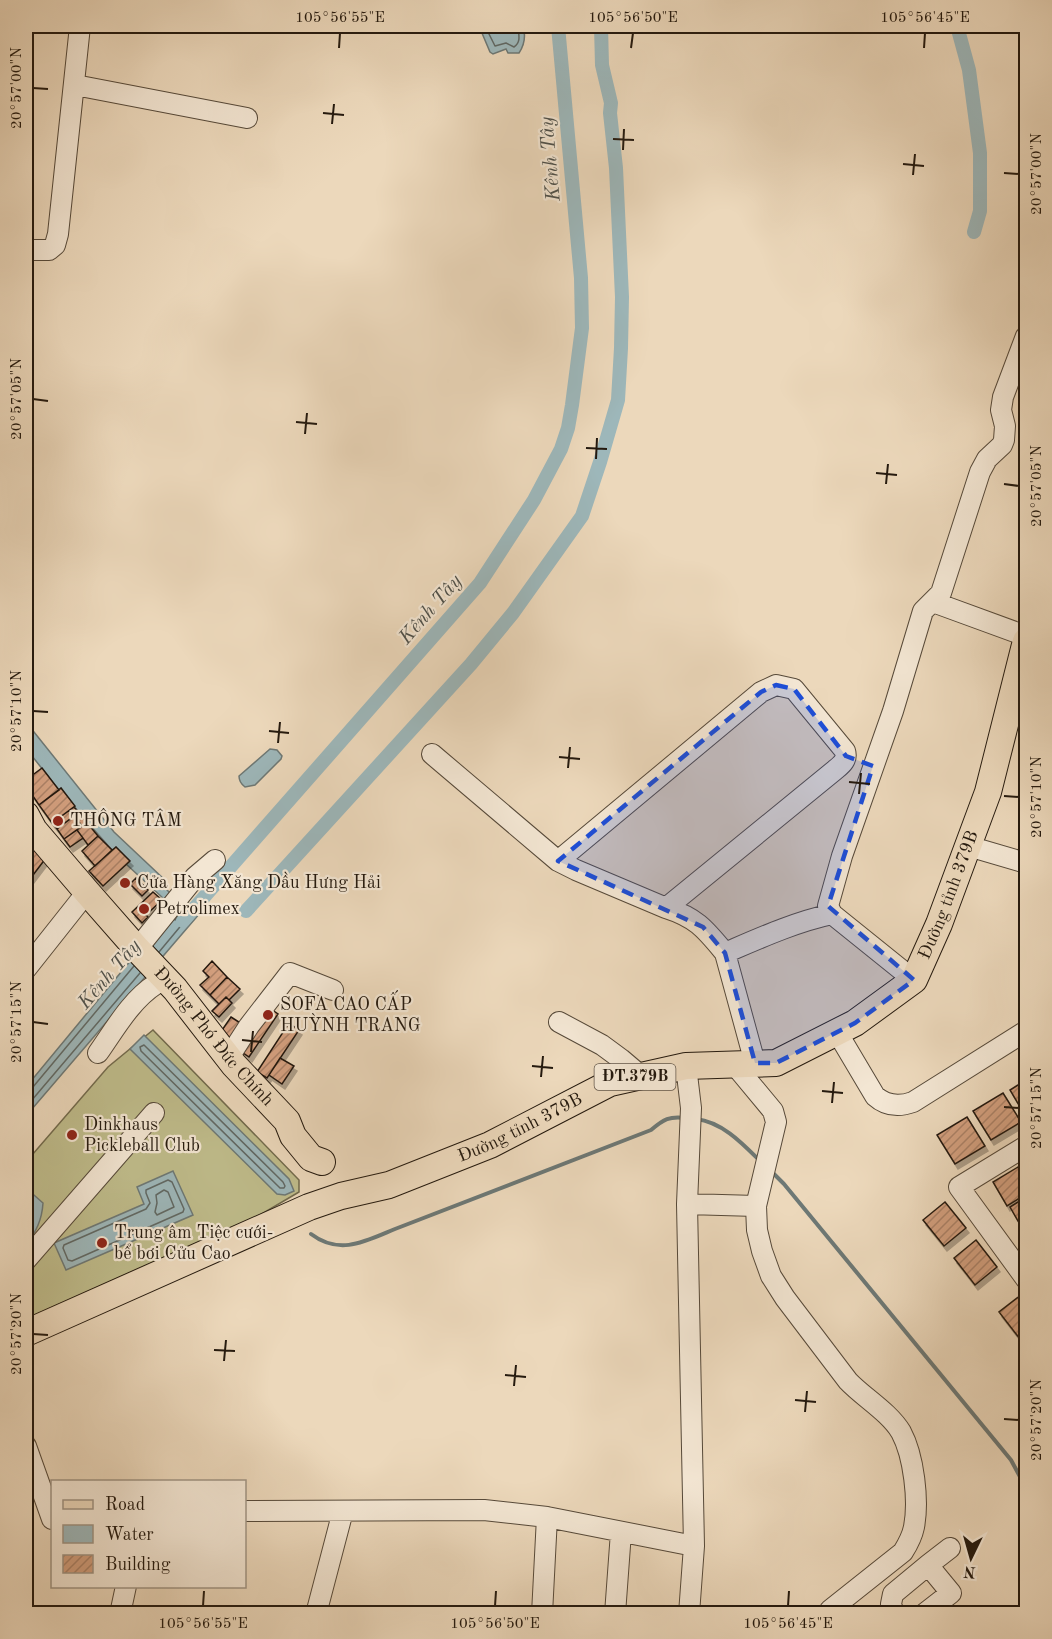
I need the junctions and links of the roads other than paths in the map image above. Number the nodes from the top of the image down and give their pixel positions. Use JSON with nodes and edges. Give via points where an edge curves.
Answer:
{"nodes":[{"id":1,"x":80,"y":26,"type":"edge"},
{"id":2,"x":72,"y":92,"type":"junction"},
{"id":3,"x":247,"y":118,"type":"dead end"},
{"id":4,"x":26,"y":250,"type":"edge"},
{"id":5,"x":1026,"y":336,"type":"edge"},
{"id":6,"x":933,"y":602,"type":"junction"},
{"id":7,"x":1026,"y":639,"type":"edge"},
{"id":8,"x":432,"y":754,"type":"dead end"},
{"id":9,"x":846,"y":756,"type":"junction"},
{"id":10,"x":873,"y":766,"type":"junction"},
{"id":11,"x":26,"y":815,"type":"edge"},
{"id":12,"x":968,"y":846,"type":"junction"},
{"id":13,"x":215,"y":860,"type":"dead end"},
{"id":14,"x":558,"y":861,"type":"junction"},
{"id":15,"x":1026,"y":863,"type":"edge"},
{"id":16,"x":87,"y":892,"type":"junction"},
{"id":17,"x":666,"y":908,"type":"junction"},
{"id":18,"x":832,"y":914,"type":"junction"},
{"id":19,"x":135,"y":947,"type":"junction"},
{"id":20,"x":725,"y":953,"type":"junction"},
{"id":21,"x":26,"y":969,"type":"edge"},
{"id":22,"x":159,"y":980,"type":"junction"},
{"id":23,"x":914,"y":980,"type":"junction"},
{"id":24,"x":333,"y":990,"type":"dead end"},
{"id":25,"x":559,"y":1022,"type":"dead end"},
{"id":26,"x":1026,"y":1031,"type":"edge"},
{"id":27,"x":837,"y":1032,"type":"junction"},
{"id":28,"x":98,"y":1053,"type":"dead end"},
{"id":29,"x":229,"y":1057,"type":"junction"},
{"id":30,"x":745,"y":1064,"type":"junction"},
{"id":31,"x":686,"y":1065,"type":"junction"},
{"id":32,"x":641,"y":1076,"type":"junction"},
{"id":33,"x":154,"y":1113,"type":"dead end"},
{"id":34,"x":1026,"y":1146,"type":"edge"},
{"id":35,"x":341,"y":1196,"type":"junction"},
{"id":36,"x":757,"y":1201,"type":"junction"},
{"id":37,"x":687,"y":1204,"type":"junction"},
{"id":38,"x":26,"y":1260,"type":"edge"},
{"id":39,"x":1024,"y":1272,"type":"edge"},
{"id":40,"x":28,"y":1325,"type":"edge"},
{"id":41,"x":26,"y":1446,"type":"edge"},
{"id":42,"x":246,"y":1511,"type":"edge"},
{"id":43,"x":343,"y":1511,"type":"junction"},
{"id":44,"x":51,"y":1516,"type":"edge"},
{"id":45,"x":547,"y":1517,"type":"junction"},
{"id":46,"x":621,"y":1532,"type":"junction"},
{"id":47,"x":694,"y":1546,"type":"junction"},
{"id":48,"x":950,"y":1548,"type":"dead end"},
{"id":49,"x":928,"y":1565,"type":"junction"},
{"id":50,"x":126,"y":1588,"type":"edge"},
{"id":51,"x":120,"y":1614,"type":"edge"},
{"id":52,"x":316,"y":1614,"type":"edge"},
{"id":53,"x":542,"y":1614,"type":"edge"},
{"id":54,"x":615,"y":1614,"type":"edge"},
{"id":55,"x":689,"y":1614,"type":"edge"},
{"id":56,"x":829,"y":1614,"type":"edge"},
{"id":57,"x":894,"y":1614,"type":"edge"},
{"id":58,"x":924,"y":1614,"type":"edge"}],
"edges":[{"from":1,"to":2,"type":"street"},
{"from":2,"to":3,"type":"street"},
{"from":2,"to":4,"type":"street","via":[[55,245]]},
{"from":5,"to":6,"type":"street","via":[[1003,397],[1004,441],[980,472],[940,593]]},
{"from":6,"to":7,"type":"street"},
{"from":6,"to":10,"type":"street","via":[[923,611]]},
{"from":7,"to":12,"type":"main road","name":"Đường tỉnh 379B","number":"ĐT.379B","via":[[988,792]]},
{"from":8,"to":14,"type":"street"},
{"from":9,"to":10,"type":"street"},
{"from":9,"to":14,"type":"street","via":[[794,689],[776,685],[761,692]]},
{"from":9,"to":17,"type":"street","via":[[844,763]]},
{"from":10,"to":18,"type":"street","via":[[828,906]]},
{"from":11,"to":16,"type":"main road","name":"Đường Phó Đức Chính","via":[[34,830]]},
{"from":12,"to":15,"type":"street"},
{"from":12,"to":23,"type":"main road","name":"Đường tỉnh 379B","number":"ĐT.379B"},
{"from":13,"to":19,"type":"street"},
{"from":14,"to":17,"type":"street"},
{"from":16,"to":19,"type":"main road","name":"Đường Phó Đức Chính"},
{"from":16,"to":21,"type":"street"},
{"from":17,"to":20,"type":"street","via":[[703,927]]},
{"from":18,"to":20,"type":"street","via":[[782,929]]},
{"from":18,"to":23,"type":"street"},
{"from":19,"to":22,"type":"main road","name":"Đường Phó Đức Chính"},
{"from":20,"to":30,"type":"street"},
{"from":22,"to":28,"type":"street","via":[[131,1008]]},
{"from":22,"to":29,"type":"main road","name":"Đường Phó Đức Chính","via":[[175,988]]},
{"from":23,"to":27,"type":"main road","name":"Đường tỉnh 379B","number":"ĐT.379B"},
{"from":24,"to":29,"type":"street","via":[[290,973]]},
{"from":25,"to":32,"type":"street","via":[[602,1045]]},
{"from":26,"to":27,"type":"street","via":[[903,1105],[881,1102],[874,1096]]},
{"from":27,"to":30,"type":"main road","name":"Đường tỉnh 379B","number":"ĐT.379B","via":[[776,1063]]},
{"from":29,"to":35,"type":"main road","name":"Đường Phó Đức Chính","via":[[287,1121],[303,1125],[324,1147],[322,1162]]},
{"from":30,"to":31,"type":"main road","name":"Đường tỉnh 379B","number":"ĐT.379B"},
{"from":30,"to":36,"type":"street","via":[[776,1122]]},
{"from":31,"to":32,"type":"main road","name":"Đường tỉnh 379B","number":"ĐT.379B"},
{"from":31,"to":37,"type":"street","via":[[691,1108]]},
{"from":32,"to":35,"type":"main road","name":"Đường tỉnh 379B","number":"ĐT.379B","via":[[610,1083],[490,1145],[389,1185]]},
{"from":33,"to":38,"type":"street"},
{"from":34,"to":39,"type":"street","via":[[959,1187]]},
{"from":35,"to":40,"type":"main road","name":"Đường tỉnh 379B","number":"ĐT.379B"},
{"from":36,"to":37,"type":"street"},
{"from":36,"to":56,"type":"street","via":[[757,1230],[771,1276],[848,1381],[900,1431],[910,1456],[916,1501],[909,1543]]},
{"from":37,"to":47,"type":"street"},
{"from":41,"to":44,"type":"street"},
{"from":42,"to":43,"type":"street"},
{"from":43,"to":45,"type":"street","via":[[484,1510]]},
{"from":43,"to":52,"type":"street"},
{"from":45,"to":46,"type":"street"},
{"from":45,"to":53,"type":"street"},
{"from":46,"to":47,"type":"street"},
{"from":46,"to":54,"type":"street"},
{"from":47,"to":55,"type":"street"},
{"from":48,"to":49,"type":"street"},
{"from":49,"to":57,"type":"street","via":[[893,1594]]},
{"from":49,"to":58,"type":"street","via":[[951,1593]]},
{"from":50,"to":51,"type":"street"}]}
